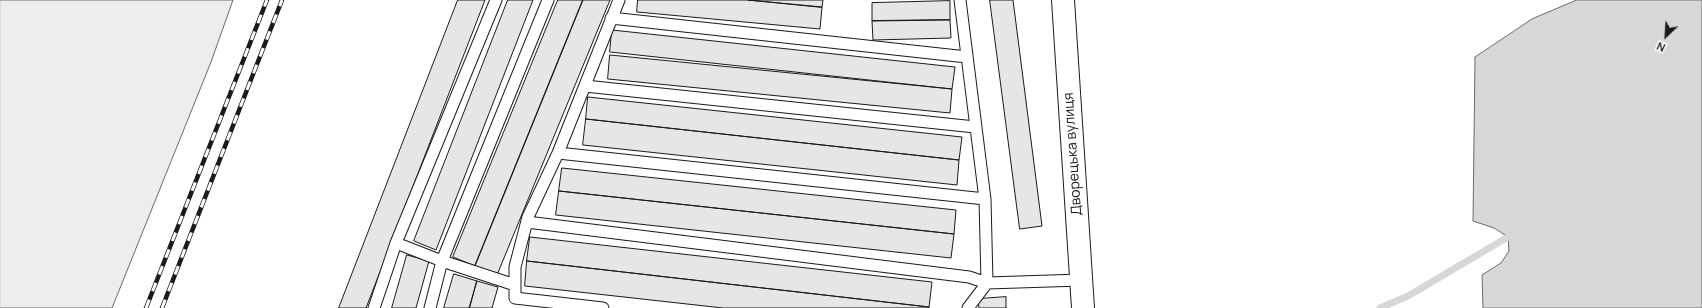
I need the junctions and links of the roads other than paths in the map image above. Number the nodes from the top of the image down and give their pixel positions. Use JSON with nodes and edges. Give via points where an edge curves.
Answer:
{"nodes":[{"id":1,"x":496,"y":0,"type":"edge"},
{"id":2,"x":548,"y":0,"type":"edge"},
{"id":3,"x":619,"y":0,"type":"edge"},
{"id":4,"x":960,"y":0,"type":"edge"},
{"id":5,"x":1063,"y":0,"type":"edge"},
{"id":6,"x":611,"y":18,"type":"junction"},
{"id":7,"x":967,"y":57,"type":"junction"},
{"id":8,"x":585,"y":86,"type":"junction"},
{"id":9,"x":976,"y":127,"type":"junction"},
{"id":10,"x":558,"y":153,"type":"junction"},
{"id":11,"x":985,"y":199,"type":"junction"},
{"id":12,"x":527,"y":222,"type":"junction"},
{"id":13,"x":396,"y":243,"type":"junction"},
{"id":14,"x":442,"y":261,"type":"junction"},
{"id":15,"x":1082,"y":280,"type":"junction"},
{"id":16,"x":987,"y":283,"type":"junction"},
{"id":17,"x":515,"y":285,"type":"junction"},
{"id":18,"x":374,"y":308,"type":"edge"},
{"id":19,"x":430,"y":308,"type":"edge"},
{"id":20,"x":603,"y":308,"type":"edge"},
{"id":21,"x":968,"y":308,"type":"edge"},
{"id":22,"x":1083,"y":308,"type":"edge"}],
"edges":[{"from":1,"to":13,"type":"lane"},
{"from":2,"to":14,"type":"lane"},
{"from":3,"to":6,"type":"lane"},
{"from":4,"to":7,"type":"lane"},
{"from":5,"to":15,"type":"street","name":"Дворецька вулиця"},
{"from":6,"to":7,"type":"lane"},
{"from":6,"to":8,"type":"lane"},
{"from":7,"to":9,"type":"lane"},
{"from":8,"to":9,"type":"lane"},
{"from":8,"to":10,"type":"lane"},
{"from":9,"to":11,"type":"lane"},
{"from":10,"to":11,"type":"lane"},
{"from":10,"to":12,"type":"lane"},
{"from":11,"to":16,"type":"lane"},
{"from":12,"to":16,"type":"lane","via":[[969,277]]},
{"from":12,"to":17,"type":"lane","via":[[515,267]]},
{"from":13,"to":14,"type":"lane"},
{"from":13,"to":18,"type":"lane"},
{"from":14,"to":17,"type":"lane"},
{"from":14,"to":19,"type":"lane"},
{"from":15,"to":16,"type":"lane"},
{"from":15,"to":22,"type":"street","name":"Дворецька вулиця"},
{"from":16,"to":21,"type":"lane"},
{"from":17,"to":20,"type":"lane","via":[[515,298]]}]}
